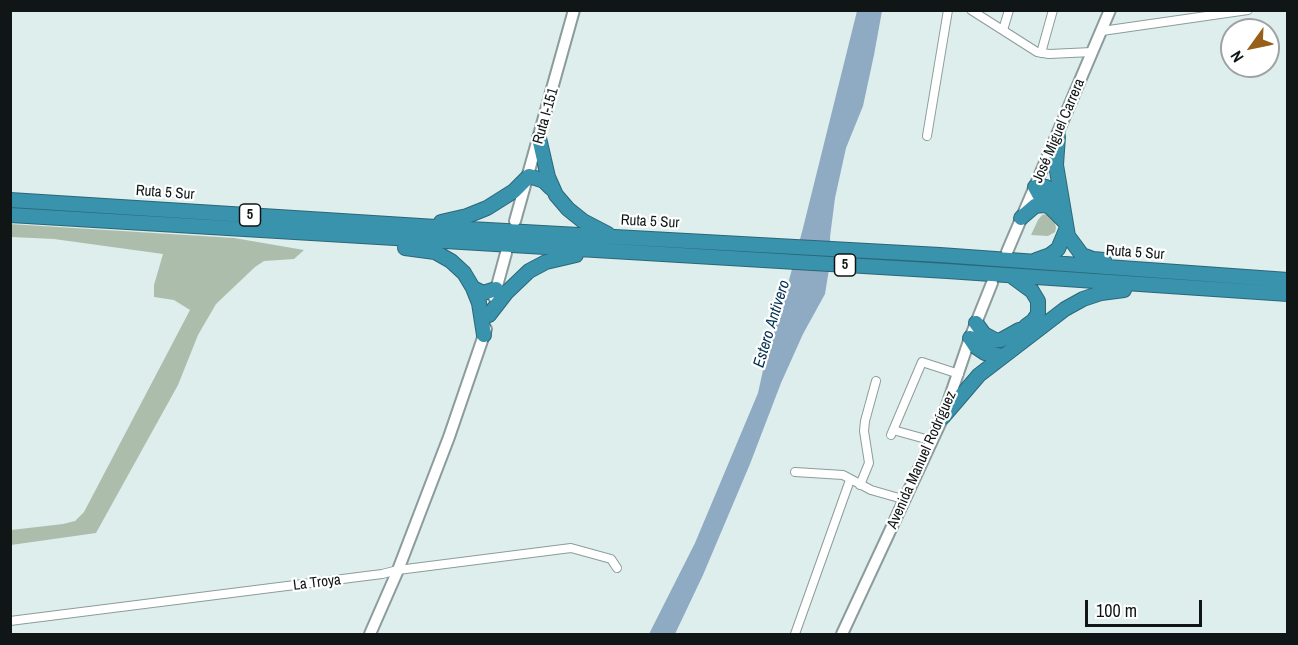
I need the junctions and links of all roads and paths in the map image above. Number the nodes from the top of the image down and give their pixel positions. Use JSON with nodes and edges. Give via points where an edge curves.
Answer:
{"nodes":[{"id":1,"x":574,"y":10,"type":"edge"},
{"id":2,"x":948,"y":10,"type":"edge"},
{"id":3,"x":971,"y":10,"type":"edge"},
{"id":4,"x":1009,"y":10,"type":"edge"},
{"id":5,"x":1053,"y":10,"type":"edge"},
{"id":6,"x":1110,"y":10,"type":"edge"},
{"id":7,"x":1248,"y":10,"type":"edge"},
{"id":8,"x":1003,"y":30,"type":"junction"},
{"id":9,"x":1102,"y":31,"type":"junction"},
{"id":10,"x":1092,"y":52,"type":"junction"},
{"id":11,"x":1041,"y":53,"type":"junction"},
{"id":12,"x":927,"y":136,"type":"dead end"},
{"id":13,"x":1058,"y":136,"type":"junction"},
{"id":14,"x":539,"y":138,"type":"junction"},
{"id":15,"x":529,"y":176,"type":"junction"},
{"id":16,"x":1035,"y":187,"type":"junction"},
{"id":17,"x":551,"y":188,"type":"junction"},
{"id":18,"x":10,"y":200,"type":"edge"},
{"id":19,"x":1057,"y":205,"type":"junction"},
{"id":20,"x":10,"y":215,"type":"edge"},
{"id":21,"x":1021,"y":218,"type":"junction"},
{"id":22,"x":515,"y":221,"type":"dead end"},
{"id":23,"x":411,"y":225,"type":"junction"},
{"id":24,"x":1065,"y":225,"type":"junction"},
{"id":25,"x":323,"y":235,"type":"junction"},
{"id":26,"x":621,"y":238,"type":"junction"},
{"id":27,"x":610,"y":251,"type":"junction"},
{"id":28,"x":1007,"y":252,"type":"dead end"},
{"id":29,"x":506,"y":253,"type":"dead end"},
{"id":30,"x":1026,"y":262,"type":"junction"},
{"id":31,"x":1206,"y":275,"type":"junction"},
{"id":32,"x":1011,"y":276,"type":"junction"},
{"id":33,"x":1287,"y":280,"type":"edge"},
{"id":34,"x":993,"y":283,"type":"dead end"},
{"id":35,"x":1168,"y":287,"type":"junction"},
{"id":36,"x":473,"y":288,"type":"junction"},
{"id":37,"x":496,"y":289,"type":"junction"},
{"id":38,"x":1287,"y":294,"type":"edge"},
{"id":39,"x":489,"y":315,"type":"junction"},
{"id":40,"x":976,"y":323,"type":"junction"},
{"id":41,"x":484,"y":335,"type":"junction"},
{"id":42,"x":970,"y":338,"type":"junction"},
{"id":43,"x":997,"y":340,"type":"junction"},
{"id":44,"x":1002,"y":356,"type":"junction"},
{"id":45,"x":958,"y":374,"type":"junction"},
{"id":46,"x":876,"y":381,"type":"dead end"},
{"id":47,"x":943,"y":417,"type":"junction"},
{"id":48,"x":933,"y":441,"type":"junction"},
{"id":49,"x":795,"y":472,"type":"dead end"},
{"id":50,"x":850,"y":480,"type":"junction"},
{"id":51,"x":860,"y":485,"type":"junction"},
{"id":52,"x":906,"y":500,"type":"junction"},
{"id":53,"x":617,"y":568,"type":"dead end"},
{"id":54,"x":398,"y":570,"type":"junction"},
{"id":55,"x":10,"y":621,"type":"edge"},
{"id":56,"x":370,"y":634,"type":"edge"},
{"id":57,"x":795,"y":634,"type":"edge"},
{"id":58,"x":842,"y":634,"type":"edge"}],
"edges":[{"from":1,"to":14,"type":"street","name":"Ruta I-151"},
{"from":2,"to":12,"type":"street"},
{"from":3,"to":8,"type":"street"},
{"from":4,"to":8,"type":"street"},
{"from":5,"to":11,"type":"street"},
{"from":6,"to":9,"type":"street","name":"José Miguel Carrera"},
{"from":7,"to":9,"type":"street"},
{"from":8,"to":11,"type":"street"},
{"from":9,"to":10,"type":"street","name":"José Miguel Carrera"},
{"from":10,"to":11,"type":"street"},
{"from":10,"to":13,"type":"street","name":"José Miguel Carrera"},
{"from":13,"to":16,"type":"street","name":"José Miguel Carrera"},
{"from":13,"to":19,"type":"highway"},
{"from":14,"to":15,"type":"street","name":"Ruta I-151"},
{"from":14,"to":17,"type":"highway"},
{"from":15,"to":17,"type":"highway"},
{"from":15,"to":22,"type":"street","name":"Ruta I-151"},
{"from":15,"to":23,"type":"highway","via":[[505,198],[477,213]]},
{"from":16,"to":19,"type":"highway","via":[[1041,198]]},
{"from":16,"to":21,"type":"street","name":"José Miguel Carrera"},
{"from":17,"to":26,"type":"highway","via":[[583,221]]},
{"from":18,"to":23,"type":"highway","name":"Ruta 5 Sur","number":"5"},
{"from":19,"to":21,"type":"highway","via":[[1035,206]]},
{"from":19,"to":24,"type":"highway"},
{"from":20,"to":25,"type":"highway","name":"Ruta 5 Sur","number":"5"},
{"from":21,"to":28,"type":"street","name":"José Miguel Carrera"},
{"from":23,"to":26,"type":"highway","name":"Ruta 5 Sur","number":"5"},
{"from":24,"to":30,"type":"highway","via":[[1054,252]]},
{"from":24,"to":31,"type":"highway","via":[[1074,247],[1086,257]]},
{"from":25,"to":27,"type":"highway","name":"Ruta 5 Sur","number":"5"},
{"from":25,"to":36,"type":"highway","via":[[435,252],[458,267]]},
{"from":26,"to":30,"type":"highway","name":"Ruta 5 Sur","number":"5"},
{"from":27,"to":32,"type":"highway","name":"Ruta 5 Sur","number":"5"},
{"from":27,"to":39,"type":"highway","via":[[565,257],[537,267],[516,283]]},
{"from":29,"to":37,"type":"street"},
{"from":30,"to":31,"type":"highway","name":"Ruta 5 Sur","number":"5"},
{"from":31,"to":33,"type":"highway","name":"Ruta 5 Sur","number":"5"},
{"from":32,"to":35,"type":"highway","name":"Ruta 5 Sur","number":"5"},
{"from":32,"to":43,"type":"highway","via":[[1032,291],[1039,309],[1023,328]]},
{"from":34,"to":40,"type":"street","name":"Avenida Manuel Rodríguez"},
{"from":35,"to":38,"type":"highway","name":"Ruta 5 Sur","number":"5"},
{"from":35,"to":44,"type":"highway","via":[[1119,290],[1083,299]]},
{"from":36,"to":37,"type":"highway","via":[[483,293]]},
{"from":36,"to":41,"type":"highway"},
{"from":37,"to":39,"type":"street"},
{"from":39,"to":41,"type":"street"},
{"from":40,"to":42,"type":"street","name":"Avenida Manuel Rodríguez"},
{"from":40,"to":43,"type":"highway","via":[[984,334]]},
{"from":41,"to":54,"type":"street"},
{"from":42,"to":43,"type":"highway"},
{"from":42,"to":44,"type":"highway","via":[[985,353]]},
{"from":42,"to":45,"type":"street","name":"Avenida Manuel Rodríguez"},
{"from":44,"to":47,"type":"highway","via":[[972,381]]},
{"from":45,"to":47,"type":"street","name":"Avenida Manuel Rodríguez"},
{"from":45,"to":48,"type":"street","via":[[922,362],[892,432]]},
{"from":46,"to":51,"type":"street","via":[[864,431],[869,463]]},
{"from":47,"to":48,"type":"street","name":"Avenida Manuel Rodríguez"},
{"from":48,"to":52,"type":"street","name":"Avenida Manuel Rodríguez"},
{"from":49,"to":50,"type":"street","via":[[837,474]]},
{"from":50,"to":51,"type":"street"},
{"from":50,"to":57,"type":"street"},
{"from":51,"to":52,"type":"street"},
{"from":52,"to":58,"type":"street","name":"Avenida Manuel Rodríguez"},
{"from":53,"to":54,"type":"street","name":"La Troya","via":[[611,559],[571,548]]},
{"from":54,"to":55,"type":"street","name":"La Troya"},
{"from":54,"to":56,"type":"street"}]}
